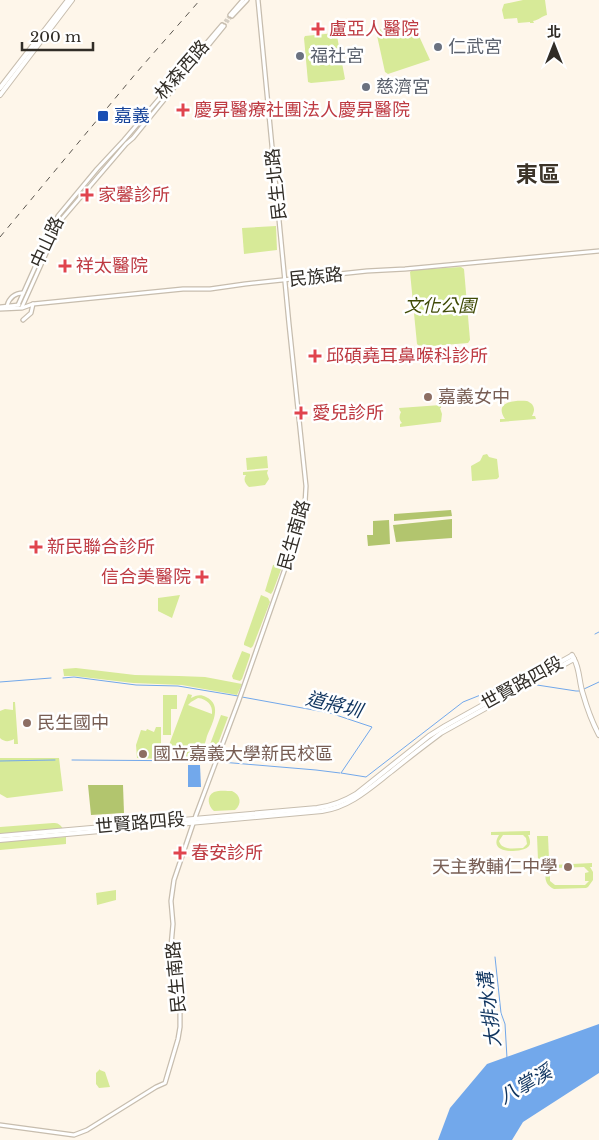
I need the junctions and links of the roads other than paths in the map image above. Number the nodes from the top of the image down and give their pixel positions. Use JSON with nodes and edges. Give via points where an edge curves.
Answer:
{"nodes":[{"id":1,"x":68,"y":0,"type":"edge"},
{"id":2,"x":72,"y":0,"type":"edge"},
{"id":3,"x":245,"y":0,"type":"edge"},
{"id":4,"x":258,"y":0,"type":"edge"},
{"id":5,"x":231,"y":16,"type":"tunnel mouth"},
{"id":6,"x":0,"y":88,"type":"edge"},
{"id":7,"x":0,"y":95,"type":"edge"},
{"id":8,"x":124,"y":140,"type":"joint"},
{"id":9,"x":130,"y":141,"type":"joint"},
{"id":10,"x":599,"y":251,"type":"edge"},
{"id":11,"x":42,"y":258,"type":"junction"},
{"id":12,"x":285,"y":280,"type":"junction"},
{"id":13,"x":23,"y":293,"type":"junction"},
{"id":14,"x":28,"y":294,"type":"junction"},
{"id":15,"x":33,"y":304,"type":"junction"},
{"id":16,"x":7,"y":306,"type":"junction"},
{"id":17,"x":21,"y":306,"type":"junction"},
{"id":18,"x":1,"y":308,"type":"edge"},
{"id":19,"x":23,"y":320,"type":"dead end"},
{"id":20,"x":294,"y":369,"type":"joint"},
{"id":21,"x":599,"y":735,"type":"edge"},
{"id":22,"x":194,"y":821,"type":"junction"},
{"id":23,"x":71,"y":832,"type":"junction"},
{"id":24,"x":0,"y":836,"type":"edge"},
{"id":25,"x":0,"y":840,"type":"edge"},
{"id":26,"x":0,"y":1124,"type":"edge"}],
"edges":[{"from":1,"to":6,"type":"main road"},
{"from":2,"to":7,"type":"main road"},
{"from":3,"to":5,"type":"main road"},
{"from":4,"to":12,"type":"main road","name":"民生北路"},
{"from":8,"to":9,"type":"main road","name":"林森西路","via":[[223,25]]},
{"from":8,"to":11,"type":"main road","name":"中山路","via":[[58,216]]},
{"from":9,"to":11,"type":"main road","name":"中山路","via":[[63,218]]},
{"from":10,"to":12,"type":"main road","name":"民族路"},
{"from":11,"to":13,"type":"main road","name":"中山路"},
{"from":11,"to":14,"type":"main road","name":"中山路"},
{"from":12,"to":15,"type":"main road","name":"民族路"},
{"from":12,"to":20,"type":"main road","name":"民生北路"},
{"from":13,"to":16,"type":"main road","via":[[11,297]]},
{"from":13,"to":17,"type":"main road","name":"中山路"},
{"from":14,"to":15,"type":"main road"},
{"from":14,"to":17,"type":"main road","name":"中山路"},
{"from":15,"to":17,"type":"main road","name":"民族路"},
{"from":15,"to":19,"type":"main road","via":[[30,315]]},
{"from":16,"to":17,"type":"main road","name":"民族路"},
{"from":16,"to":18,"type":"main road","name":"民族路"},
{"from":17,"to":18,"type":"main road","name":"民族路"},
{"from":20,"to":22,"type":"main road","name":"民生南路","via":[[305,504]]},
{"from":21,"to":22,"type":"main road","name":"世賢路四段","via":[[587,708],[574,659],[441,733],[368,790],[343,805],[322,811]]},
{"from":22,"to":23,"type":"main road","name":"世賢路四段"},
{"from":22,"to":26,"type":"main road","name":"民生南路","via":[[174,880],[171,901],[170,956],[180,1008],[180,1027],[165,1084],[74,1135]]},
{"from":23,"to":24,"type":"main road"},
{"from":23,"to":25,"type":"main road"}]}
